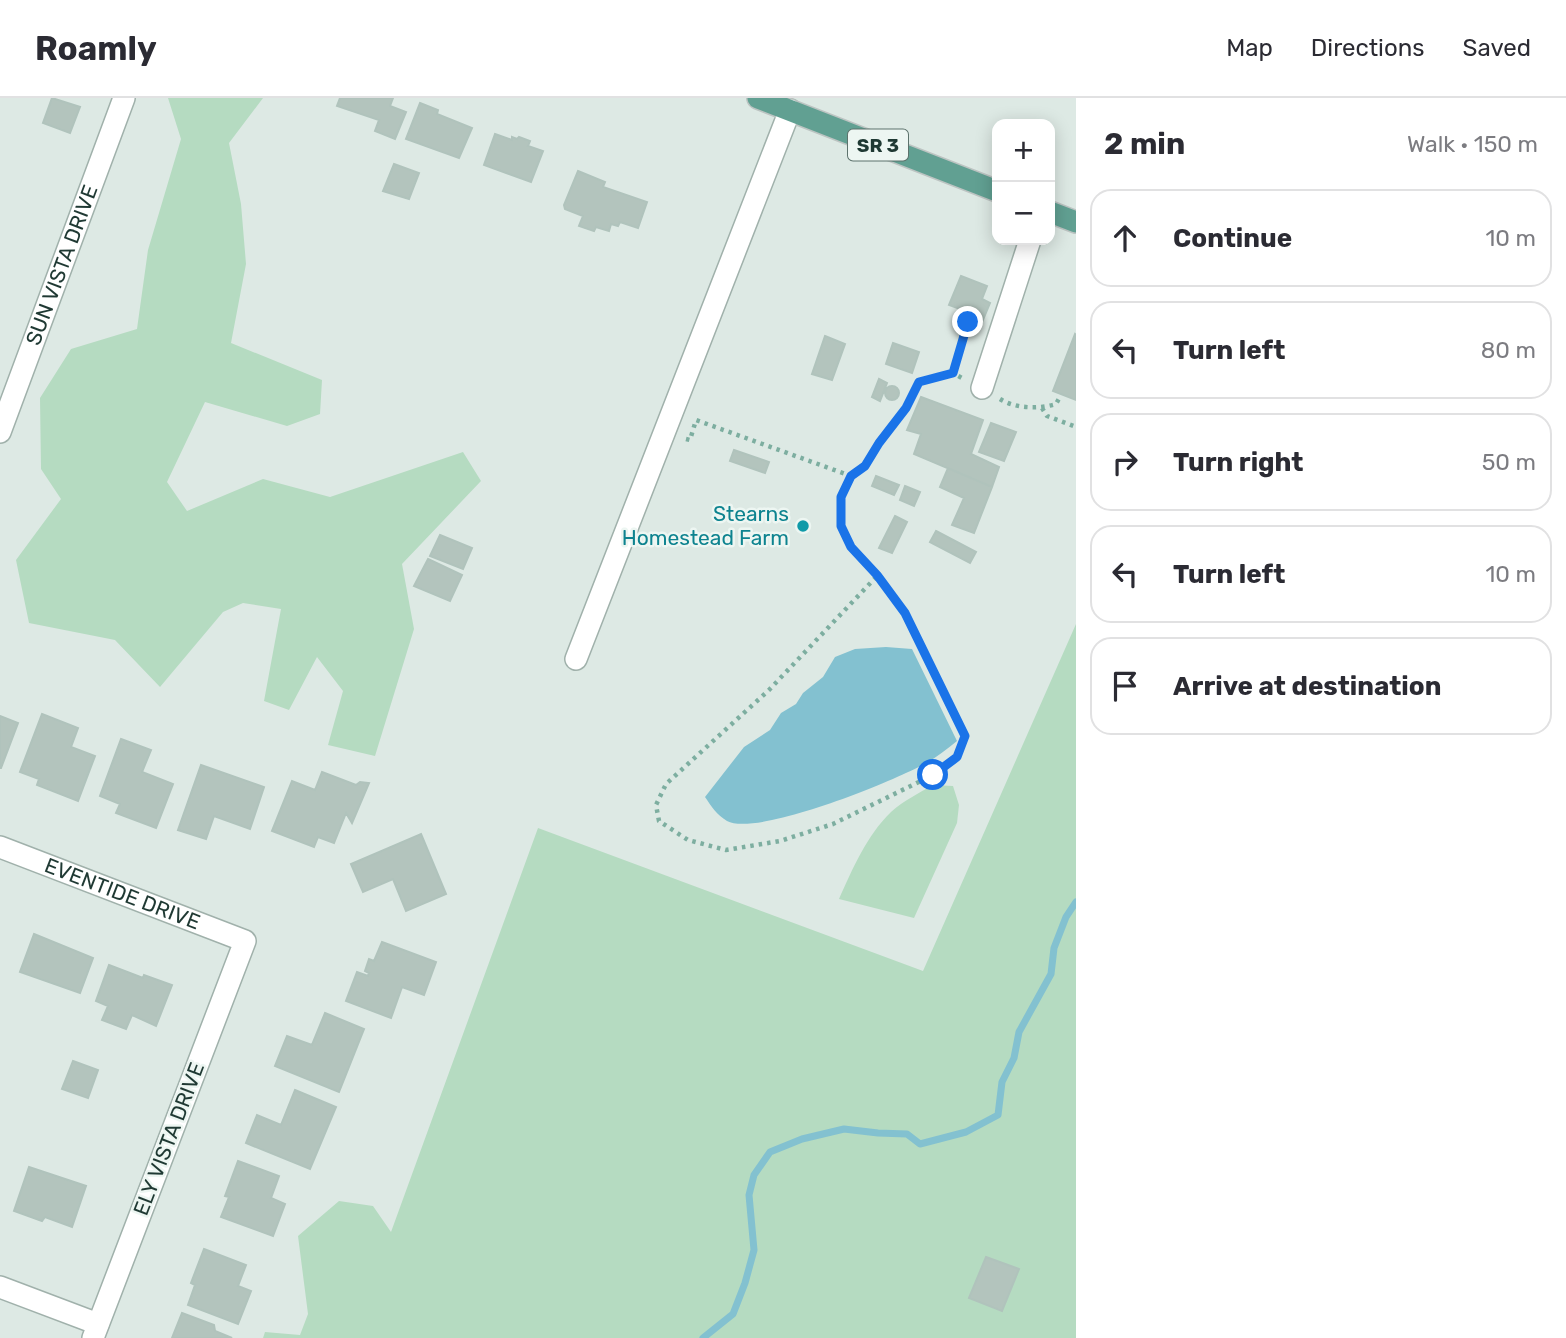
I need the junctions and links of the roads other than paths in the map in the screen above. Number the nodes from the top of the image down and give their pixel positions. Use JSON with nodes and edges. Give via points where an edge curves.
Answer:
{"nodes":[{"id":1,"x":124,"y":98,"type":"edge"},
{"id":2,"x":758,"y":98,"type":"edge"},
{"id":3,"x":790,"y":110,"type":"junction"},
{"id":4,"x":992,"y":189,"type":"edge"},
{"id":5,"x":1055,"y":214,"type":"edge"},
{"id":6,"x":1076,"y":222,"type":"edge"},
{"id":7,"x":1028,"y":245,"type":"edge"},
{"id":8,"x":982,"y":388,"type":"road end"},
{"id":9,"x":0,"y":432,"type":"edge"},
{"id":10,"x":576,"y":659,"type":"dead end"},
{"id":11,"x":0,"y":847,"type":"edge"},
{"id":12,"x":245,"y":941,"type":"joint"},
{"id":13,"x":0,"y":1287,"type":"edge"},
{"id":14,"x":96,"y":1331,"type":"edge"}],
"edges":[{"from":1,"to":9,"type":"street","name":"SUN VISTA DRIVE"},
{"from":2,"to":3,"type":"main road","number":"SR 3"},
{"from":3,"to":4,"type":"main road","number":"SR 3"},
{"from":3,"to":10,"type":"street"},
{"from":5,"to":6,"type":"main road"},
{"from":7,"to":8,"type":"street"},
{"from":11,"to":12,"type":"street","name":"EVENTIDE DRIVE"},
{"from":12,"to":14,"type":"street","name":"ELY VISTA DRIVE"},
{"from":13,"to":14,"type":"street"}]}
